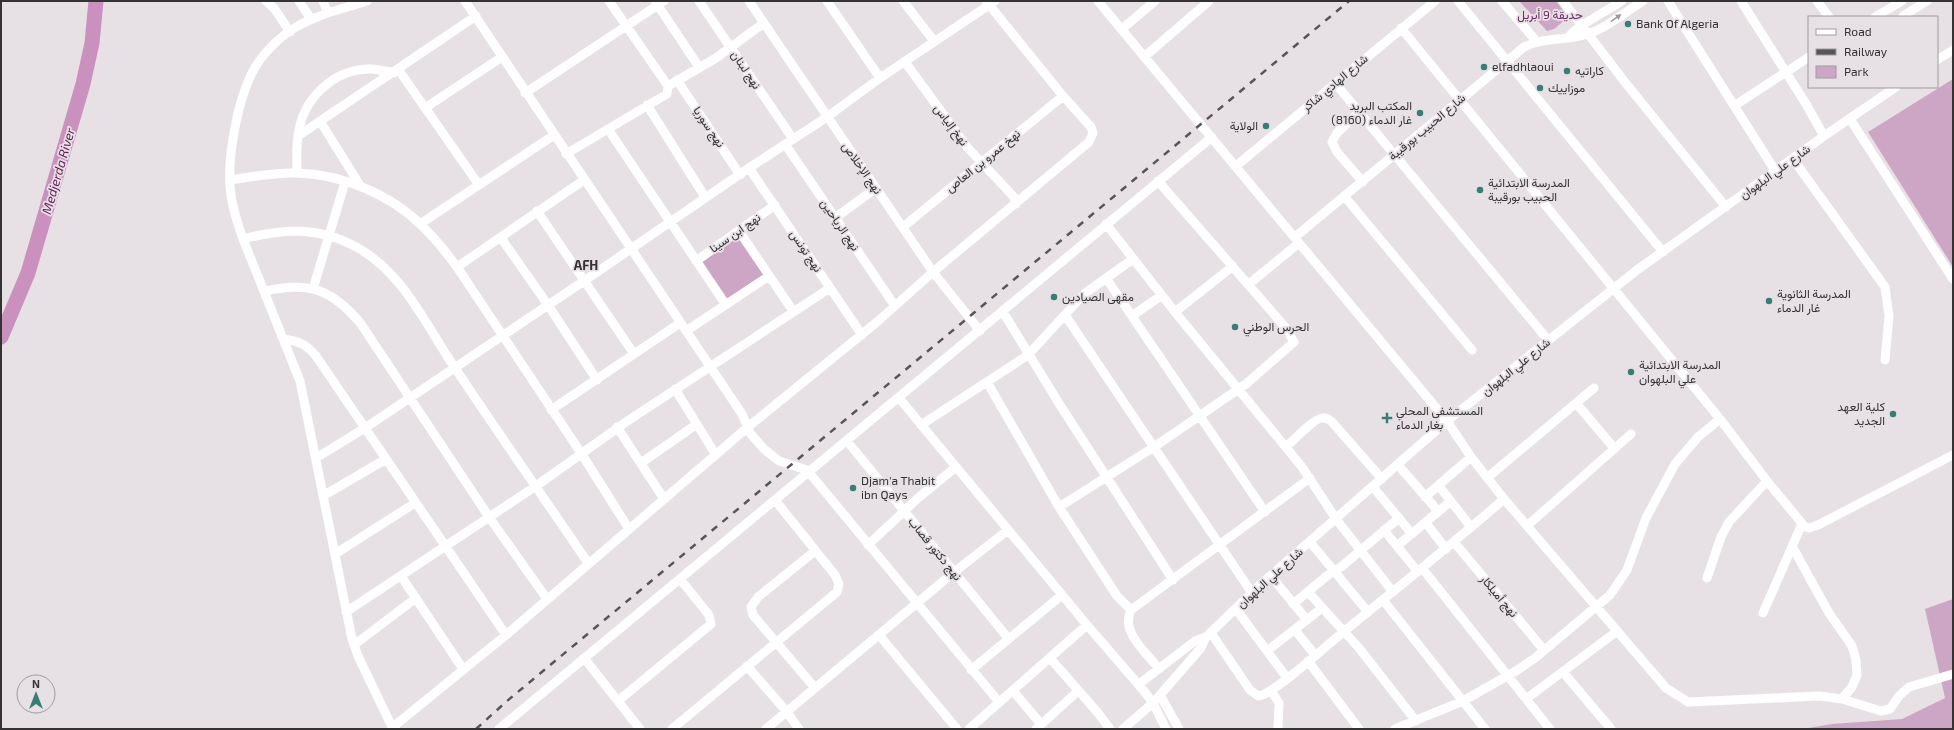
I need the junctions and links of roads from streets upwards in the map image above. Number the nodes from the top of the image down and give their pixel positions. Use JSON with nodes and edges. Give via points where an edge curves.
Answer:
{"nodes":[{"id":1,"x":266,"y":1,"type":"edge"},
{"id":2,"x":299,"y":1,"type":"edge"},
{"id":3,"x":323,"y":1,"type":"edge"},
{"id":4,"x":367,"y":1,"type":"edge"},
{"id":5,"x":465,"y":1,"type":"edge"},
{"id":6,"x":609,"y":1,"type":"edge"},
{"id":7,"x":699,"y":1,"type":"edge"},
{"id":8,"x":749,"y":1,"type":"edge"},
{"id":9,"x":827,"y":1,"type":"edge"},
{"id":10,"x":903,"y":1,"type":"edge"},
{"id":11,"x":1098,"y":1,"type":"edge"},
{"id":12,"x":1155,"y":1,"type":"edge"},
{"id":13,"x":1209,"y":1,"type":"edge"},
{"id":14,"x":1435,"y":1,"type":"edge"},
{"id":15,"x":1458,"y":1,"type":"edge"},
{"id":16,"x":1502,"y":1,"type":"edge"},
{"id":17,"x":1563,"y":1,"type":"edge"},
{"id":18,"x":1622,"y":1,"type":"edge"},
{"id":19,"x":1643,"y":1,"type":"edge"},
{"id":20,"x":1668,"y":1,"type":"edge"},
{"id":21,"x":1742,"y":1,"type":"edge"},
{"id":22,"x":1817,"y":1,"type":"edge"},
{"id":23,"x":1927,"y":1,"type":"edge"},
{"id":24,"x":659,"y":2,"type":"edge"},
{"id":25,"x":990,"y":2,"type":"edge"},
{"id":26,"x":1897,"y":2,"type":"edge"},
{"id":27,"x":328,"y":13,"type":"junction"},
{"id":28,"x":476,"y":16,"type":"junction"},
{"id":29,"x":1828,"y":16,"type":"edge"},
{"id":30,"x":1876,"y":16,"type":"edge"},
{"id":31,"x":1904,"y":16,"type":"edge"},
{"id":32,"x":311,"y":19,"type":"junction"},
{"id":33,"x":764,"y":23,"type":"junction"},
{"id":34,"x":626,"y":26,"type":"junction"},
{"id":35,"x":1583,"y":26,"type":"junction"},
{"id":36,"x":1401,"y":28,"type":"junction"},
{"id":37,"x":1122,"y":29,"type":"junction"},
{"id":38,"x":290,"y":32,"type":"junction"},
{"id":39,"x":1589,"y":33,"type":"junction"},
{"id":40,"x":1569,"y":36,"type":"junction"},
{"id":41,"x":934,"y":42,"type":"junction"},
{"id":42,"x":1537,"y":42,"type":"junction"},
{"id":43,"x":730,"y":47,"type":"junction"},
{"id":44,"x":1953,"y":50,"type":"edge"},
{"id":45,"x":502,"y":57,"type":"junction"},
{"id":46,"x":1144,"y":57,"type":"junction"},
{"id":47,"x":1808,"y":58,"type":"edge"},
{"id":48,"x":1938,"y":59,"type":"edge"},
{"id":49,"x":1507,"y":61,"type":"junction"},
{"id":50,"x":905,"y":62,"type":"junction"},
{"id":51,"x":699,"y":67,"type":"junction"},
{"id":52,"x":396,"y":71,"type":"junction"},
{"id":53,"x":1786,"y":71,"type":"junction"},
{"id":54,"x":880,"y":78,"type":"junction"},
{"id":55,"x":677,"y":80,"type":"junction"},
{"id":56,"x":1335,"y":84,"type":"junction"},
{"id":57,"x":668,"y":86,"type":"junction"},
{"id":58,"x":1895,"y":88,"type":"edge"},
{"id":59,"x":526,"y":93,"type":"junction"},
{"id":60,"x":1063,"y":96,"type":"junction"},
{"id":61,"x":1459,"y":101,"type":"junction"},
{"id":62,"x":646,"y":105,"type":"junction"},
{"id":63,"x":1734,"y":106,"type":"junction"},
{"id":64,"x":425,"y":108,"type":"junction"},
{"id":65,"x":1359,"y":112,"type":"junction"},
{"id":66,"x":827,"y":117,"type":"junction"},
{"id":67,"x":1850,"y":119,"type":"junction"},
{"id":68,"x":320,"y":121,"type":"junction"},
{"id":69,"x":608,"y":129,"type":"junction"},
{"id":70,"x":554,"y":135,"type":"junction"},
{"id":71,"x":298,"y":136,"type":"junction"},
{"id":72,"x":1824,"y":136,"type":"junction"},
{"id":73,"x":1212,"y":137,"type":"junction"},
{"id":74,"x":789,"y":142,"type":"junction"},
{"id":75,"x":566,"y":154,"type":"junction"},
{"id":76,"x":1394,"y":154,"type":"junction"},
{"id":77,"x":1793,"y":159,"type":"junction"},
{"id":78,"x":981,"y":164,"type":"junction"},
{"id":79,"x":1236,"y":166,"type":"junction"},
{"id":80,"x":749,"y":168,"type":"junction"},
{"id":81,"x":1776,"y":172,"type":"junction"},
{"id":82,"x":296,"y":173,"type":"junction"},
{"id":83,"x":740,"y":175,"type":"junction"},
{"id":84,"x":230,"y":180,"type":"junction"},
{"id":85,"x":584,"y":180,"type":"junction"},
{"id":86,"x":1158,"y":181,"type":"junction"},
{"id":87,"x":345,"y":182,"type":"junction"},
{"id":88,"x":1363,"y":182,"type":"junction"},
{"id":89,"x":479,"y":185,"type":"junction"},
{"id":90,"x":361,"y":187,"type":"junction"},
{"id":91,"x":876,"y":188,"type":"junction"},
{"id":92,"x":1345,"y":197,"type":"junction"},
{"id":93,"x":705,"y":198,"type":"junction"},
{"id":94,"x":1016,"y":204,"type":"junction"},
{"id":95,"x":775,"y":205,"type":"junction"},
{"id":96,"x":1726,"y":207,"type":"junction"},
{"id":97,"x":537,"y":211,"type":"junction"},
{"id":98,"x":835,"y":218,"type":"junction"},
{"id":99,"x":670,"y":222,"type":"junction"},
{"id":100,"x":420,"y":224,"type":"junction"},
{"id":101,"x":1106,"y":224,"type":"junction"},
{"id":102,"x":903,"y":227,"type":"junction"},
{"id":103,"x":739,"y":231,"type":"junction"},
{"id":104,"x":330,"y":236,"type":"junction"},
{"id":105,"x":500,"y":238,"type":"junction"},
{"id":106,"x":243,"y":239,"type":"junction"},
{"id":107,"x":1297,"y":240,"type":"junction"},
{"id":108,"x":630,"y":248,"type":"junction"},
{"id":109,"x":1663,"y":252,"type":"junction"},
{"id":110,"x":1132,"y":259,"type":"junction"},
{"id":111,"x":696,"y":261,"type":"junction"},
{"id":112,"x":1233,"y":266,"type":"junction"},
{"id":113,"x":457,"y":267,"type":"junction"},
{"id":114,"x":933,"y":272,"type":"junction"},
{"id":115,"x":769,"y":276,"type":"junction"},
{"id":116,"x":1106,"y":278,"type":"junction"},
{"id":117,"x":1953,"y":279,"type":"edge"},
{"id":118,"x":584,"y":281,"type":"junction"},
{"id":119,"x":1249,"y":284,"type":"junction"},
{"id":120,"x":830,"y":288,"type":"junction"},
{"id":121,"x":1613,"y":288,"type":"junction"},
{"id":122,"x":313,"y":289,"type":"junction"},
{"id":123,"x":265,"y":291,"type":"junction"},
{"id":124,"x":1162,"y":295,"type":"junction"},
{"id":125,"x":548,"y":305,"type":"junction"},
{"id":126,"x":726,"y":305,"type":"junction"},
{"id":127,"x":895,"y":306,"type":"junction"},
{"id":128,"x":793,"y":311,"type":"junction"},
{"id":129,"x":1003,"y":312,"type":"junction"},
{"id":130,"x":1175,"y":312,"type":"junction"},
{"id":131,"x":1064,"y":315,"type":"junction"},
{"id":132,"x":1132,"y":316,"type":"junction"},
{"id":133,"x":683,"y":327,"type":"junction"},
{"id":134,"x":980,"y":331,"type":"junction"},
{"id":135,"x":862,"y":335,"type":"junction"},
{"id":136,"x":503,"y":336,"type":"junction"},
{"id":137,"x":283,"y":339,"type":"junction"},
{"id":138,"x":1548,"y":340,"type":"junction"},
{"id":139,"x":1472,"y":350,"type":"dead end"},
{"id":140,"x":634,"y":354,"type":"junction"},
{"id":141,"x":1028,"y":355,"type":"junction"},
{"id":142,"x":1885,"y":360,"type":"dead end"},
{"id":143,"x":709,"y":367,"type":"junction"},
{"id":144,"x":454,"y":368,"type":"junction"},
{"id":145,"x":597,"y":380,"type":"junction"},
{"id":146,"x":987,"y":382,"type":"junction"},
{"id":147,"x":1594,"y":388,"type":"dead end"},
{"id":148,"x":675,"y":389,"type":"junction"},
{"id":149,"x":1237,"y":389,"type":"junction"},
{"id":150,"x":411,"y":398,"type":"junction"},
{"id":151,"x":899,"y":398,"type":"junction"},
{"id":152,"x":1576,"y":403,"type":"junction"},
{"id":153,"x":551,"y":410,"type":"junction"},
{"id":154,"x":1198,"y":416,"type":"junction"},
{"id":155,"x":1720,"y":419,"type":"junction"},
{"id":156,"x":1448,"y":421,"type":"junction"},
{"id":157,"x":697,"y":424,"type":"junction"},
{"id":158,"x":921,"y":425,"type":"junction"},
{"id":159,"x":748,"y":427,"type":"junction"},
{"id":160,"x":365,"y":428,"type":"junction"},
{"id":161,"x":617,"y":428,"type":"junction"},
{"id":162,"x":1630,"y":434,"type":"dead end"},
{"id":163,"x":847,"y":441,"type":"junction"},
{"id":164,"x":1154,"y":447,"type":"junction"},
{"id":165,"x":1286,"y":447,"type":"junction"},
{"id":166,"x":1614,"y":448,"type":"junction"},
{"id":167,"x":581,"y":453,"type":"junction"},
{"id":168,"x":716,"y":455,"type":"junction"},
{"id":169,"x":1953,"y":455,"type":"edge"},
{"id":170,"x":1471,"y":457,"type":"junction"},
{"id":171,"x":316,"y":458,"type":"junction"},
{"id":172,"x":386,"y":459,"type":"junction"},
{"id":173,"x":641,"y":463,"type":"junction"},
{"id":174,"x":1398,"y":465,"type":"junction"},
{"id":175,"x":956,"y":467,"type":"junction"},
{"id":176,"x":809,"y":472,"type":"junction"},
{"id":177,"x":1106,"y":477,"type":"junction"},
{"id":178,"x":1310,"y":478,"type":"junction"},
{"id":179,"x":1487,"y":478,"type":"junction"},
{"id":180,"x":1382,"y":479,"type":"junction"},
{"id":181,"x":1767,"y":481,"type":"junction"},
{"id":182,"x":536,"y":486,"type":"junction"},
{"id":183,"x":1440,"y":486,"type":"junction"},
{"id":184,"x":1373,"y":487,"type":"junction"},
{"id":185,"x":323,"y":496,"type":"junction"},
{"id":186,"x":1425,"y":497,"type":"junction"},
{"id":187,"x":664,"y":499,"type":"junction"},
{"id":188,"x":1504,"y":499,"type":"junction"},
{"id":189,"x":774,"y":500,"type":"junction"},
{"id":190,"x":1451,"y":501,"type":"junction"},
{"id":191,"x":415,"y":503,"type":"junction"},
{"id":192,"x":1059,"y":507,"type":"junction"},
{"id":193,"x":905,"y":512,"type":"junction"},
{"id":194,"x":1265,"y":512,"type":"junction"},
{"id":195,"x":1438,"y":512,"type":"junction"},
{"id":196,"x":489,"y":517,"type":"junction"},
{"id":197,"x":1399,"y":518,"type":"junction"},
{"id":198,"x":1336,"y":520,"type":"junction"},
{"id":199,"x":1426,"y":523,"type":"junction"},
{"id":200,"x":1802,"y":524,"type":"junction"},
{"id":201,"x":1528,"y":525,"type":"junction"},
{"id":202,"x":1471,"y":527,"type":"junction"},
{"id":203,"x":629,"y":528,"type":"junction"},
{"id":204,"x":1008,"y":530,"type":"junction"},
{"id":205,"x":1384,"y":530,"type":"junction"},
{"id":206,"x":1412,"y":534,"type":"junction"},
{"id":207,"x":1310,"y":542,"type":"junction"},
{"id":208,"x":1454,"y":542,"type":"junction"},
{"id":209,"x":868,"y":545,"type":"junction"},
{"id":210,"x":1219,"y":546,"type":"junction"},
{"id":211,"x":1397,"y":546,"type":"junction"},
{"id":212,"x":445,"y":547,"type":"junction"},
{"id":213,"x":1793,"y":548,"type":"junction"},
{"id":214,"x":1446,"y":549,"type":"junction"},
{"id":215,"x":1359,"y":550,"type":"junction"},
{"id":216,"x":815,"y":551,"type":"junction"},
{"id":217,"x":335,"y":554,"type":"junction"},
{"id":218,"x":588,"y":563,"type":"junction"},
{"id":219,"x":1420,"y":570,"type":"junction"},
{"id":220,"x":1334,"y":571,"type":"junction"},
{"id":221,"x":953,"y":573,"type":"junction"},
{"id":222,"x":402,"y":576,"type":"junction"},
{"id":223,"x":1271,"y":576,"type":"junction"},
{"id":224,"x":1706,"y":578,"type":"dead end"},
{"id":225,"x":680,"y":580,"type":"junction"},
{"id":226,"x":1173,"y":580,"type":"junction"},
{"id":227,"x":1308,"y":592,"type":"junction"},
{"id":228,"x":1393,"y":592,"type":"junction"},
{"id":229,"x":1252,"y":593,"type":"junction"},
{"id":230,"x":1062,"y":595,"type":"junction"},
{"id":231,"x":416,"y":598,"type":"junction"},
{"id":232,"x":547,"y":599,"type":"junction"},
{"id":233,"x":1384,"y":600,"type":"junction"},
{"id":234,"x":916,"y":604,"type":"junction"},
{"id":235,"x":1293,"y":604,"type":"junction"},
{"id":236,"x":1596,"y":607,"type":"junction"},
{"id":237,"x":1322,"y":608,"type":"junction"},
{"id":238,"x":1236,"y":609,"type":"junction"},
{"id":239,"x":1131,"y":610,"type":"junction"},
{"id":240,"x":346,"y":612,"type":"junction"},
{"id":241,"x":1368,"y":612,"type":"junction"},
{"id":242,"x":1763,"y":613,"type":"dead end"},
{"id":243,"x":1307,"y":620,"type":"junction"},
{"id":244,"x":1087,"y":626,"type":"junction"},
{"id":245,"x":1295,"y":630,"type":"junction"},
{"id":246,"x":1343,"y":632,"type":"junction"},
{"id":247,"x":1616,"y":632,"type":"junction"},
{"id":248,"x":506,"y":635,"type":"junction"},
{"id":249,"x":879,"y":635,"type":"junction"},
{"id":250,"x":1209,"y":635,"type":"junction"},
{"id":251,"x":1008,"y":638,"type":"junction"},
{"id":252,"x":775,"y":642,"type":"junction"},
{"id":253,"x":354,"y":645,"type":"junction"},
{"id":254,"x":1544,"y":650,"type":"junction"},
{"id":255,"x":1267,"y":651,"type":"junction"},
{"id":256,"x":584,"y":658,"type":"junction"},
{"id":257,"x":1050,"y":658,"type":"junction"},
{"id":258,"x":1312,"y":658,"type":"junction"},
{"id":259,"x":747,"y":666,"type":"junction"},
{"id":260,"x":464,"y":669,"type":"junction"},
{"id":261,"x":1159,"y":669,"type":"junction"},
{"id":262,"x":971,"y":670,"type":"junction"},
{"id":263,"x":1562,"y":672,"type":"junction"},
{"id":264,"x":1953,"y":674,"type":"edge"},
{"id":265,"x":1507,"y":676,"type":"junction"},
{"id":266,"x":1287,"y":678,"type":"junction"},
{"id":267,"x":1138,"y":684,"type":"junction"},
{"id":268,"x":815,"y":688,"type":"junction"},
{"id":269,"x":1012,"y":690,"type":"junction"},
{"id":270,"x":1271,"y":690,"type":"junction"},
{"id":271,"x":1078,"y":691,"type":"junction"},
{"id":272,"x":1160,"y":695,"type":"junction"},
{"id":273,"x":1526,"y":699,"type":"junction"},
{"id":274,"x":1842,"y":699,"type":"junction"},
{"id":275,"x":618,"y":701,"type":"junction"},
{"id":276,"x":1463,"y":701,"type":"junction"},
{"id":277,"x":999,"y":702,"type":"junction"},
{"id":278,"x":1153,"y":703,"type":"junction"},
{"id":279,"x":787,"y":712,"type":"junction"},
{"id":280,"x":1416,"y":721,"type":"junction"},
{"id":281,"x":1038,"y":726,"type":"edge"},
{"id":282,"x":393,"y":728,"type":"edge"},
{"id":283,"x":1107,"y":728,"type":"edge"},
{"id":284,"x":499,"y":729,"type":"edge"},
{"id":285,"x":640,"y":729,"type":"edge"},
{"id":286,"x":672,"y":729,"type":"edge"},
{"id":287,"x":766,"y":729,"type":"edge"},
{"id":288,"x":799,"y":729,"type":"edge"},
{"id":289,"x":957,"y":729,"type":"edge"},
{"id":290,"x":969,"y":729,"type":"edge"},
{"id":291,"x":1123,"y":729,"type":"edge"},
{"id":292,"x":1166,"y":729,"type":"edge"},
{"id":293,"x":1179,"y":729,"type":"edge"},
{"id":294,"x":1278,"y":729,"type":"edge"},
{"id":295,"x":1359,"y":729,"type":"edge"},
{"id":296,"x":1395,"y":729,"type":"edge"},
{"id":297,"x":1484,"y":729,"type":"edge"},
{"id":298,"x":1550,"y":729,"type":"edge"},
{"id":299,"x":1611,"y":729,"type":"edge"}],
"edges":[{"from":1,"to":38,"type":"street","via":[[274,8]]},
{"from":2,"to":32,"type":"street"},
{"from":3,"to":27,"type":"street"},
{"from":4,"to":27,"type":"street"},
{"from":5,"to":28,"type":"street"},
{"from":6,"to":34,"type":"street"},
{"from":7,"to":43,"type":"street","name":"نهج لبنان"},
{"from":8,"to":33,"type":"street","name":"نهج الإخلاص"},
{"from":9,"to":54,"type":"street"},
{"from":10,"to":41,"type":"street"},
{"from":11,"to":37,"type":"street"},
{"from":12,"to":37,"type":"street"},
{"from":13,"to":46,"type":"street"},
{"from":14,"to":36,"type":"street","name":"شارع الهادي شاكر"},
{"from":15,"to":49,"type":"street"},
{"from":16,"to":42,"type":"street"},
{"from":17,"to":35,"type":"street"},
{"from":18,"to":35,"type":"street","name":"شارع الحبيب بورقيبة"},
{"from":39,"to":19,"type":"street","name":"شارع الحبيب بورقيبة","one_way":true},
{"from":20,"to":63,"type":"street"},
{"from":21,"to":53,"type":"street"},
{"from":22,"to":29,"type":"street"},
{"from":23,"to":31,"type":"street"},
{"from":24,"to":34,"type":"street"},
{"from":24,"to":51,"type":"street"},
{"from":25,"to":41,"type":"street"},
{"from":25,"to":60,"type":"street"},
{"from":26,"to":30,"type":"street"},
{"from":26,"to":31,"type":"street"},
{"from":27,"to":32,"type":"street"},
{"from":28,"to":45,"type":"street"},
{"from":28,"to":52,"type":"street"},
{"from":32,"to":38,"type":"street"},
{"from":33,"to":43,"type":"street"},
{"from":33,"to":66,"type":"street","name":"نهج الإخلاص"},
{"from":34,"to":57,"type":"street"},
{"from":34,"to":59,"type":"street"},
{"from":35,"to":39,"type":"street"},
{"from":35,"to":40,"type":"street","name":"شارع الحبيب بورقيبة"},
{"from":36,"to":56,"type":"street","name":"شارع الهادي شاكر"},
{"from":36,"to":61,"type":"street"},
{"from":37,"to":46,"type":"street"},
{"from":38,"to":84,"type":"street","via":[[263,57],[252,72],[245,90],[234,138]]},
{"from":39,"to":40,"type":"street","name":"شارع الحبيب بورقيبة"},
{"from":39,"to":96,"type":"street","via":[[1624,81]]},
{"from":40,"to":42,"type":"street","name":"شارع الحبيب بورقيبة"},
{"from":41,"to":50,"type":"street"},
{"from":42,"to":49,"type":"street","name":"شارع الحبيب بورقيبة","via":[[1524,47]]},
{"from":43,"to":51,"type":"street"},
{"from":43,"to":74,"type":"street","name":"نهج لبنان"},
{"from":44,"to":48,"type":"street"},
{"from":45,"to":59,"type":"street"},
{"from":45,"to":64,"type":"street"},
{"from":46,"to":73,"type":"street"},
{"from":47,"to":53,"type":"street"},
{"from":49,"to":61,"type":"street","name":"شارع الحبيب بورقيبة"},
{"from":49,"to":109,"type":"street"},
{"from":50,"to":54,"type":"street"},
{"from":50,"to":78,"type":"street","name":"نهخ إلياس"},
{"from":51,"to":55,"type":"street"},
{"from":52,"to":64,"type":"street"},
{"from":52,"to":68,"type":"street"},
{"from":52,"to":71,"type":"street","via":[[356,71],[328,83],[316,93],[308,106]]},
{"from":53,"to":63,"type":"street"},
{"from":53,"to":72,"type":"street"},
{"from":54,"to":66,"type":"street"},
{"from":55,"to":57,"type":"street"},
{"from":55,"to":83,"type":"street","name":"نهج سوريا"},
{"from":56,"to":65,"type":"street"},
{"from":56,"to":79,"type":"street","name":"شارع الهادي شاكر"},
{"from":57,"to":62,"type":"street","via":[[667,94]]},
{"from":58,"to":67,"type":"street","name":"شارع علي البلهوان"},
{"from":59,"to":70,"type":"street"},
{"from":60,"to":78,"type":"street","name":"نهخ عمرو بن العاص"},
{"from":60,"to":94,"type":"street","via":[[1091,127],[1091,139],[1086,146]]},
{"from":61,"to":76,"type":"street","name":"شارع الحبيب بورقيبة"},
{"from":61,"to":121,"type":"street"},
{"from":62,"to":69,"type":"street"},
{"from":62,"to":93,"type":"street"},
{"from":63,"to":81,"type":"street"},
{"from":64,"to":89,"type":"street"},
{"from":65,"to":76,"type":"street"},
{"from":65,"to":88,"type":"street","via":[[1337,133],[1332,142],[1337,152]]},
{"from":66,"to":74,"type":"street"},
{"from":66,"to":91,"type":"street","name":"نهج الإخلاص"},
{"from":67,"to":72,"type":"street","name":"شارع علي البلهوان"},
{"from":67,"to":117,"type":"street"},
{"from":68,"to":71,"type":"street"},
{"from":68,"to":90,"type":"street"},
{"from":69,"to":75,"type":"street"},
{"from":69,"to":99,"type":"street"},
{"from":70,"to":75,"type":"street"},
{"from":70,"to":89,"type":"street"},
{"from":71,"to":82,"type":"street"},
{"from":72,"to":77,"type":"street","name":"شارع علي البلهوان"},
{"from":73,"to":79,"type":"street"},
{"from":73,"to":86,"type":"street"},
{"from":74,"to":80,"type":"street"},
{"from":74,"to":98,"type":"street","name":"نهج الرياحين"},
{"from":75,"to":85,"type":"street"},
{"from":76,"to":88,"type":"street","name":"شارع الحبيب بورقيبة"},
{"from":76,"to":138,"type":"street"},
{"from":77,"to":81,"type":"street","name":"شارع علي البلهوان"},
{"from":77,"to":142,"type":"street","via":[[1885,287],[1889,316]]},
{"from":78,"to":94,"type":"street","name":"نهخ إلياس","via":[[990,170],[1014,197]]},
{"from":78,"to":102,"type":"street","name":"نهخ عمرو بن العاص"},
{"from":79,"to":107,"type":"street"},
{"from":80,"to":83,"type":"street"},
{"from":80,"to":95,"type":"street","name":"نهج تونس"},
{"from":81,"to":96,"type":"street","name":"شارع علي البلهوان"},
{"from":82,"to":84,"type":"street"},
{"from":82,"to":87,"type":"street","via":[[319,175]]},
{"from":83,"to":93,"type":"street"},
{"from":84,"to":106,"type":"street","via":[[235,216]]},
{"from":85,"to":97,"type":"street"},
{"from":85,"to":108,"type":"street"},
{"from":86,"to":101,"type":"street"},
{"from":86,"to":112,"type":"street"},
{"from":87,"to":90,"type":"street"},
{"from":87,"to":104,"type":"street"},
{"from":88,"to":92,"type":"street","name":"شارع الحبيب بورقيبة"},
{"from":89,"to":100,"type":"street"},
{"from":90,"to":100,"type":"street","via":[[396,205]]},
{"from":91,"to":98,"type":"street"},
{"from":91,"to":102,"type":"street","name":"نهج الإخلاص"},
{"from":92,"to":107,"type":"street","name":"شارع الحبيب بورقيبة"},
{"from":92,"to":139,"type":"street"},
{"from":93,"to":99,"type":"street"},
{"from":94,"to":114,"type":"street"},
{"from":95,"to":103,"type":"street","name":"نهج ابن سينا"},
{"from":95,"to":120,"type":"street","name":"نهج تونس"},
{"from":96,"to":109,"type":"street","name":"شارع علي البلهوان"},
{"from":97,"to":105,"type":"street"},
{"from":97,"to":118,"type":"street"},
{"from":98,"to":127,"type":"street","name":"نهج الرياحين"},
{"from":99,"to":108,"type":"street"},
{"from":99,"to":111,"type":"street"},
{"from":100,"to":113,"type":"street","via":[[439,243]]},
{"from":101,"to":110,"type":"street"},
{"from":101,"to":129,"type":"street"},
{"from":102,"to":114,"type":"street","name":"نهج الإخلاص"},
{"from":103,"to":111,"type":"street","name":"نهج ابن سينا"},
{"from":103,"to":115,"type":"street"},
{"from":104,"to":106,"type":"street","via":[[284,231]]},
{"from":104,"to":122,"type":"street"},
{"from":104,"to":144,"type":"street","via":[[362,250],[384,266],[401,285]]},
{"from":105,"to":113,"type":"street"},
{"from":105,"to":125,"type":"street"},
{"from":106,"to":123,"type":"street"},
{"from":107,"to":119,"type":"street","name":"شارع الحبيب بورقيبة"},
{"from":107,"to":156,"type":"street"},
{"from":108,"to":118,"type":"street"},
{"from":108,"to":133,"type":"street"},
{"from":109,"to":121,"type":"street","name":"شارع علي البلهوان"},
{"from":110,"to":116,"type":"street"},
{"from":110,"to":124,"type":"street"},
{"from":111,"to":126,"type":"street"},
{"from":112,"to":119,"type":"street"},
{"from":112,"to":130,"type":"street"},
{"from":113,"to":136,"type":"street"},
{"from":114,"to":127,"type":"street"},
{"from":114,"to":134,"type":"street","name":"نهج الإخلاص"},
{"from":115,"to":126,"type":"street"},
{"from":115,"to":128,"type":"street"},
{"from":116,"to":131,"type":"street","via":[[1084,294]]},
{"from":116,"to":132,"type":"street"},
{"from":118,"to":125,"type":"street"},
{"from":118,"to":140,"type":"street"},
{"from":119,"to":149,"type":"street","via":[[1286,328],[1294,342],[1256,377]]},
{"from":120,"to":128,"type":"street"},
{"from":120,"to":135,"type":"street","name":"نهج تونس"},
{"from":121,"to":138,"type":"street","name":"شارع علي البلهوان"},
{"from":121,"to":155,"type":"street"},
{"from":122,"to":123,"type":"street","via":[[287,286]]},
{"from":122,"to":150,"type":"street","via":[[335,298],[347,308],[361,324]]},
{"from":123,"to":137,"type":"street"},
{"from":124,"to":130,"type":"street"},
{"from":124,"to":132,"type":"street"},
{"from":125,"to":136,"type":"street"},
{"from":125,"to":145,"type":"street"},
{"from":126,"to":133,"type":"street"},
{"from":127,"to":135,"type":"street"},
{"from":128,"to":143,"type":"street"},
{"from":129,"to":134,"type":"street"},
{"from":129,"to":141,"type":"street"},
{"from":130,"to":149,"type":"street"},
{"from":131,"to":141,"type":"street"},
{"from":131,"to":164,"type":"street"},
{"from":132,"to":154,"type":"street"},
{"from":133,"to":140,"type":"street"},
{"from":133,"to":143,"type":"street"},
{"from":134,"to":151,"type":"street"},
{"from":135,"to":159,"type":"street"},
{"from":136,"to":144,"type":"street"},
{"from":136,"to":153,"type":"street"},
{"from":137,"to":160,"type":"street","via":[[306,344]]},
{"from":137,"to":171,"type":"street","via":[[300,381]]},
{"from":138,"to":156,"type":"street","name":"شارع علي البلهوان"},
{"from":140,"to":145,"type":"street"},
{"from":141,"to":146,"type":"street"},
{"from":141,"to":177,"type":"street"},
{"from":143,"to":148,"type":"street"},
{"from":143,"to":159,"type":"street","via":[[742,414]]},
{"from":144,"to":150,"type":"street"},
{"from":144,"to":182,"type":"street"},
{"from":145,"to":153,"type":"street"},
{"from":146,"to":158,"type":"street"},
{"from":146,"to":192,"type":"street"},
{"from":147,"to":152,"type":"street"},
{"from":148,"to":157,"type":"street"},
{"from":148,"to":161,"type":"street"},
{"from":149,"to":154,"type":"street"},
{"from":149,"to":165,"type":"street"},
{"from":150,"to":160,"type":"street"},
{"from":150,"to":196,"type":"street"},
{"from":151,"to":158,"type":"street"},
{"from":151,"to":163,"type":"street"},
{"from":152,"to":166,"type":"street"},
{"from":152,"to":179,"type":"street"},
{"from":153,"to":167,"type":"street"},
{"from":154,"to":164,"type":"street"},
{"from":154,"to":194,"type":"street"},
{"from":155,"to":181,"type":"street"},
{"from":155,"to":236,"type":"street","via":[[1698,437],[1675,464],[1646,518],[1627,570],[1610,595]]},
{"from":156,"to":170,"type":"street"},
{"from":156,"to":174,"type":"street","name":"شارع علي البلهوان"},
{"from":157,"to":168,"type":"street"},
{"from":157,"to":173,"type":"street"},
{"from":158,"to":175,"type":"street"},
{"from":159,"to":168,"type":"street"},
{"from":159,"to":176,"type":"street","via":[[758,443],[779,461]]},
{"from":160,"to":171,"type":"street"},
{"from":160,"to":172,"type":"street"},
{"from":161,"to":167,"type":"street"},
{"from":161,"to":173,"type":"street"},
{"from":162,"to":166,"type":"street"},
{"from":163,"to":176,"type":"street"},
{"from":163,"to":193,"type":"street","name":"نهج دكتور قصاب"},
{"from":164,"to":177,"type":"street"},
{"from":164,"to":210,"type":"street"},
{"from":165,"to":178,"type":"street"},
{"from":165,"to":180,"type":"street","via":[[1319,418],[1325,418],[1332,422]]},
{"from":166,"to":201,"type":"street"},
{"from":167,"to":182,"type":"street"},
{"from":167,"to":203,"type":"street"},
{"from":168,"to":187,"type":"street"},
{"from":169,"to":200,"type":"street","via":[[1818,525],[1809,528]]},
{"from":170,"to":179,"type":"street"},
{"from":170,"to":183,"type":"street"},
{"from":171,"to":185,"type":"street"},
{"from":172,"to":185,"type":"street"},
{"from":172,"to":191,"type":"street"},
{"from":173,"to":187,"type":"street"},
{"from":174,"to":180,"type":"street","name":"شارع علي البلهوان"},
{"from":174,"to":186,"type":"street"},
{"from":175,"to":193,"type":"street"},
{"from":175,"to":204,"type":"street"},
{"from":176,"to":189,"type":"street"},
{"from":176,"to":209,"type":"street"},
{"from":177,"to":192,"type":"street"},
{"from":177,"to":226,"type":"street"},
{"from":178,"to":194,"type":"street"},
{"from":178,"to":198,"type":"street"},
{"from":179,"to":188,"type":"street"},
{"from":180,"to":184,"type":"street","name":"شارع علي البلهوان"},
{"from":181,"to":200,"type":"street"},
{"from":181,"to":224,"type":"street","via":[[1729,522]]},
{"from":182,"to":196,"type":"street"},
{"from":182,"to":218,"type":"street"},
{"from":183,"to":186,"type":"street"},
{"from":183,"to":190,"type":"street"},
{"from":184,"to":197,"type":"street"},
{"from":184,"to":198,"type":"street","name":"شارع علي البلهوان"},
{"from":185,"to":217,"type":"street"},
{"from":186,"to":195,"type":"street"},
{"from":187,"to":203,"type":"street"},
{"from":188,"to":201,"type":"street"},
{"from":188,"to":202,"type":"street"},
{"from":189,"to":216,"type":"street"},
{"from":189,"to":225,"type":"street"},
{"from":190,"to":195,"type":"street"},
{"from":190,"to":202,"type":"street"},
{"from":191,"to":212,"type":"street"},
{"from":191,"to":217,"type":"street"},
{"from":192,"to":239,"type":"street","via":[[1117,596]]},
{"from":193,"to":209,"type":"street"},
{"from":193,"to":221,"type":"street","name":"نهج دكتور قصاب"},
{"from":194,"to":210,"type":"street"},
{"from":195,"to":199,"type":"street"},
{"from":196,"to":212,"type":"street"},
{"from":196,"to":232,"type":"street"},
{"from":197,"to":205,"type":"street"},
{"from":197,"to":206,"type":"street"},
{"from":198,"to":207,"type":"street","name":"شارع علي البلهوان"},
{"from":198,"to":215,"type":"street"},
{"from":199,"to":206,"type":"street"},
{"from":199,"to":214,"type":"street"},
{"from":200,"to":213,"type":"street"},
{"from":201,"to":236,"type":"street"},
{"from":202,"to":208,"type":"street"},
{"from":203,"to":218,"type":"street"},
{"from":204,"to":221,"type":"street"},
{"from":204,"to":230,"type":"street"},
{"from":205,"to":211,"type":"street"},
{"from":205,"to":215,"type":"street"},
{"from":206,"to":211,"type":"street"},
{"from":207,"to":220,"type":"street"},
{"from":207,"to":223,"type":"street","name":"شارع علي البلهوان"},
{"from":208,"to":214,"type":"street"},
{"from":208,"to":254,"type":"street","name":"نهج أميلكار"},
{"from":209,"to":234,"type":"street"},
{"from":210,"to":226,"type":"street"},
{"from":210,"to":229,"type":"street"},
{"from":211,"to":219,"type":"street"},
{"from":212,"to":222,"type":"street"},
{"from":212,"to":248,"type":"street"},
{"from":213,"to":242,"type":"street"},
{"from":213,"to":274,"type":"street","via":[[1829,613],[1852,646],[1857,675],[1852,687]]},
{"from":214,"to":219,"type":"street"},
{"from":215,"to":220,"type":"street"},
{"from":215,"to":228,"type":"street"},
{"from":216,"to":252,"type":"street","via":[[752,604],[754,615]]},
{"from":216,"to":252,"type":"street","via":[[838,580],[837,592]]},
{"from":217,"to":240,"type":"street"},
{"from":218,"to":232,"type":"street"},
{"from":219,"to":228,"type":"street"},
{"from":219,"to":265,"type":"street"},
{"from":220,"to":227,"type":"street"},
{"from":220,"to":241,"type":"street"},
{"from":221,"to":234,"type":"street"},
{"from":221,"to":251,"type":"street","name":"نهج دكتور قصاب"},
{"from":222,"to":231,"type":"street"},
{"from":222,"to":240,"type":"street"},
{"from":223,"to":229,"type":"street","name":"شارع علي البلهوان"},
{"from":223,"to":235,"type":"street"},
{"from":225,"to":256,"type":"street"},
{"from":225,"to":275,"type":"street","via":[[709,615],[711,624]]},
{"from":226,"to":239,"type":"street"},
{"from":227,"to":235,"type":"street"},
{"from":227,"to":237,"type":"street"},
{"from":228,"to":233,"type":"street"},
{"from":229,"to":238,"type":"street","name":"شارع علي البلهوان"},
{"from":230,"to":244,"type":"street"},
{"from":230,"to":251,"type":"street"},
{"from":231,"to":253,"type":"street"},
{"from":231,"to":260,"type":"street"},
{"from":232,"to":248,"type":"street"},
{"from":233,"to":241,"type":"street"},
{"from":233,"to":276,"type":"street"},
{"from":234,"to":249,"type":"street"},
{"from":234,"to":262,"type":"street"},
{"from":235,"to":243,"type":"street"},
{"from":236,"to":247,"type":"street"},
{"from":236,"to":254,"type":"street"},
{"from":237,"to":243,"type":"street"},
{"from":237,"to":246,"type":"street"},
{"from":238,"to":250,"type":"street","name":"شارع علي البلهوان"},
{"from":238,"to":255,"type":"street"},
{"from":239,"to":261,"type":"street","via":[[1128,618],[1130,630]]},
{"from":240,"to":253,"type":"street"},
{"from":241,"to":246,"type":"street"},
{"from":243,"to":245,"type":"street"},
{"from":244,"to":257,"type":"street"},
{"from":244,"to":267,"type":"street"},
{"from":245,"to":255,"type":"street"},
{"from":245,"to":258,"type":"street"},
{"from":246,"to":258,"type":"street"},
{"from":246,"to":280,"type":"street","via":[[1359,648]]},
{"from":247,"to":263,"type":"street"},
{"from":247,"to":274,"type":"street","via":[[1666,688],[1688,702],[1819,696]]},
{"from":248,"to":260,"type":"street"},
{"from":249,"to":268,"type":"street"},
{"from":249,"to":289,"type":"street"},
{"from":250,"to":261,"type":"street","via":[[1195,641]]},
{"from":250,"to":270,"type":"street","via":[[1250,690],[1258,696]]},
{"from":250,"to":272,"type":"street","name":"شارع علي البلهوان","via":[[1201,648]]},
{"from":251,"to":262,"type":"street"},
{"from":252,"to":259,"type":"street"},
{"from":252,"to":268,"type":"street"},
{"from":253,"to":282,"type":"street"},
{"from":254,"to":265,"type":"street"},
{"from":255,"to":266,"type":"street"},
{"from":256,"to":275,"type":"street"},
{"from":256,"to":284,"type":"street"},
{"from":257,"to":269,"type":"street"},
{"from":257,"to":271,"type":"street"},
{"from":258,"to":266,"type":"street"},
{"from":258,"to":295,"type":"street"},
{"from":259,"to":279,"type":"street"},
{"from":259,"to":286,"type":"street"},
{"from":260,"to":282,"type":"street"},
{"from":261,"to":267,"type":"street"},
{"from":262,"to":277,"type":"street"},
{"from":263,"to":273,"type":"street"},
{"from":263,"to":299,"type":"street"},
{"from":264,"to":274,"type":"street","via":[[1909,687],[1887,711],[1874,710]]},
{"from":265,"to":273,"type":"street"},
{"from":265,"to":276,"type":"street"},
{"from":266,"to":270,"type":"street"},
{"from":267,"to":278,"type":"street"},
{"from":268,"to":279,"type":"street"},
{"from":269,"to":277,"type":"street"},
{"from":269,"to":281,"type":"street"},
{"from":270,"to":294,"type":"street","via":[[1279,703]]},
{"from":271,"to":281,"type":"street"},
{"from":271,"to":283,"type":"street"},
{"from":272,"to":278,"type":"street","name":"شارع علي البلهوان"},
{"from":272,"to":293,"type":"street"},
{"from":273,"to":298,"type":"street"},
{"from":275,"to":285,"type":"street"},
{"from":276,"to":280,"type":"street"},
{"from":276,"to":297,"type":"street"},
{"from":277,"to":290,"type":"street"},
{"from":278,"to":291,"type":"street","name":"شارع علي البلهوان"},
{"from":278,"to":292,"type":"street"},
{"from":279,"to":287,"type":"street"},
{"from":279,"to":288,"type":"street"},
{"from":280,"to":296,"type":"street"}]}
